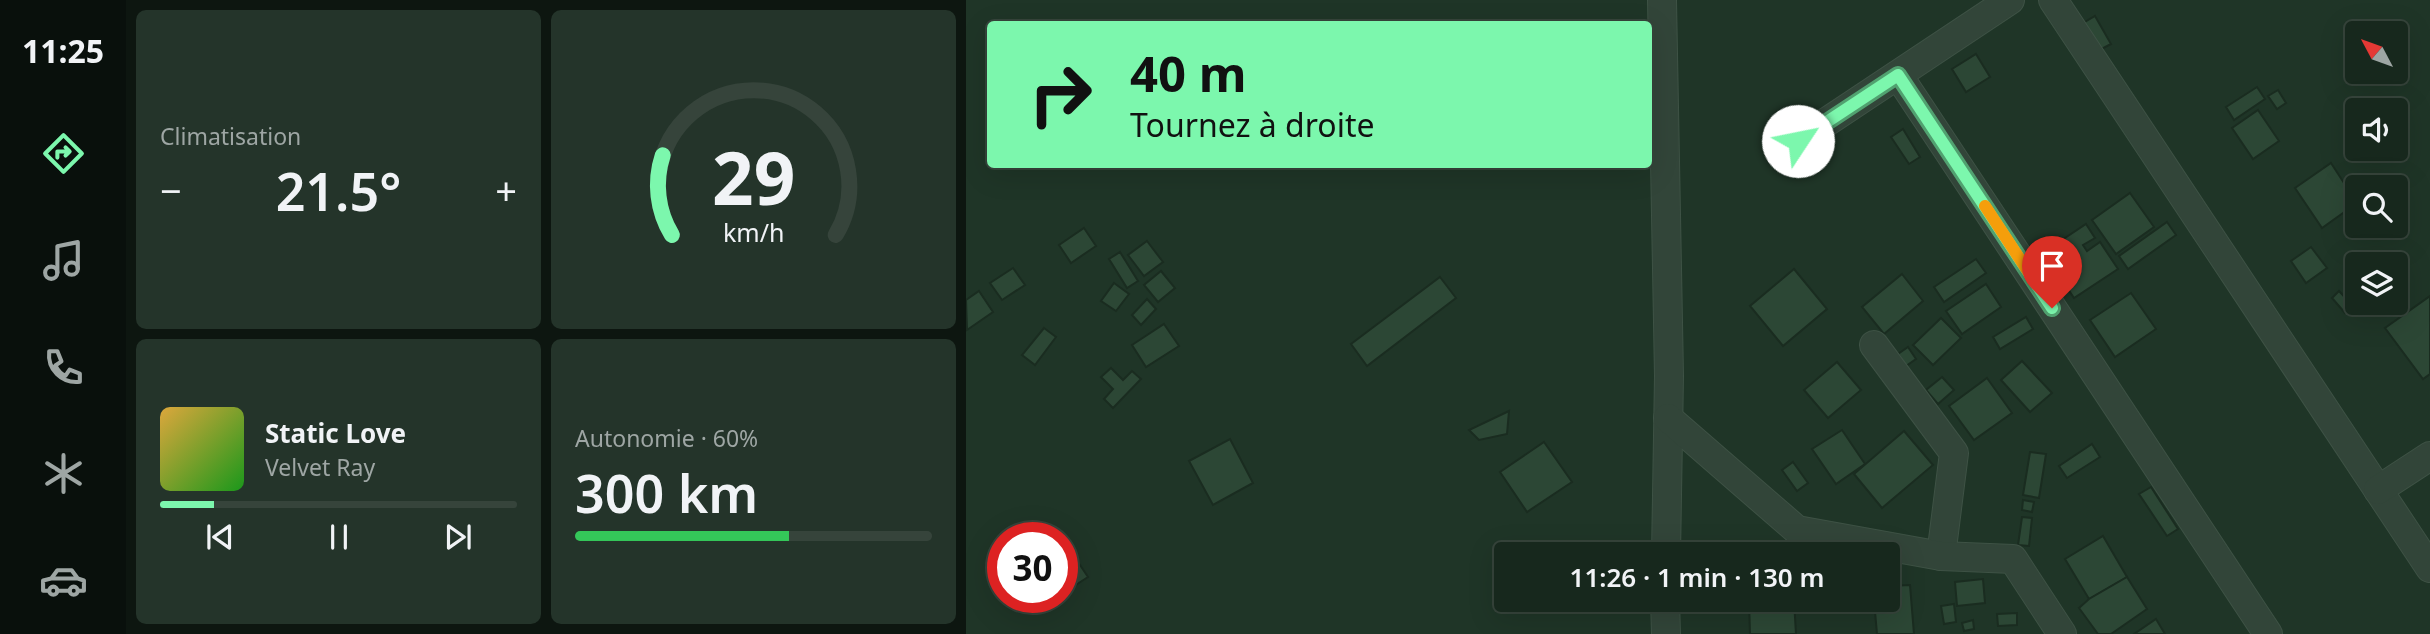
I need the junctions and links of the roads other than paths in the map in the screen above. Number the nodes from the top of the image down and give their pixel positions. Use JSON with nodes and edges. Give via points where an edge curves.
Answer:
{"nodes":[{"id":1,"x":1662,"y":0,"type":"edge"},
{"id":2,"x":2010,"y":0,"type":"edge"},
{"id":3,"x":2053,"y":0,"type":"edge"},
{"id":4,"x":1898,"y":75,"type":"junction"},
{"id":5,"x":1798,"y":141,"type":"dead end"},
{"id":6,"x":1874,"y":345,"type":"dead end"},
{"id":7,"x":1668,"y":418,"type":"junction"},
{"id":8,"x":2430,"y":456,"type":"edge"},
{"id":9,"x":2378,"y":490,"type":"junction"},
{"id":10,"x":1666,"y":542,"type":"edge"},
{"id":11,"x":1941,"y":556,"type":"junction"},
{"id":12,"x":2430,"y":568,"type":"edge"},
{"id":13,"x":1665,"y":612,"type":"edge"},
{"id":14,"x":1666,"y":634,"type":"edge"},
{"id":15,"x":2062,"y":634,"type":"edge"},
{"id":16,"x":2268,"y":634,"type":"edge"}],
"edges":[{"from":1,"to":7,"type":"street"},
{"from":2,"to":4,"type":"street"},
{"from":3,"to":9,"type":"street"},
{"from":4,"to":5,"type":"street"},
{"from":4,"to":16,"type":"street"},
{"from":6,"to":11,"type":"street","via":[[1954,453]]},
{"from":7,"to":10,"type":"street"},
{"from":7,"to":11,"type":"street","via":[[1797,530]]},
{"from":8,"to":9,"type":"street"},
{"from":9,"to":12,"type":"street"},
{"from":11,"to":15,"type":"street","via":[[2012,559]]},
{"from":13,"to":14,"type":"street"}]}
